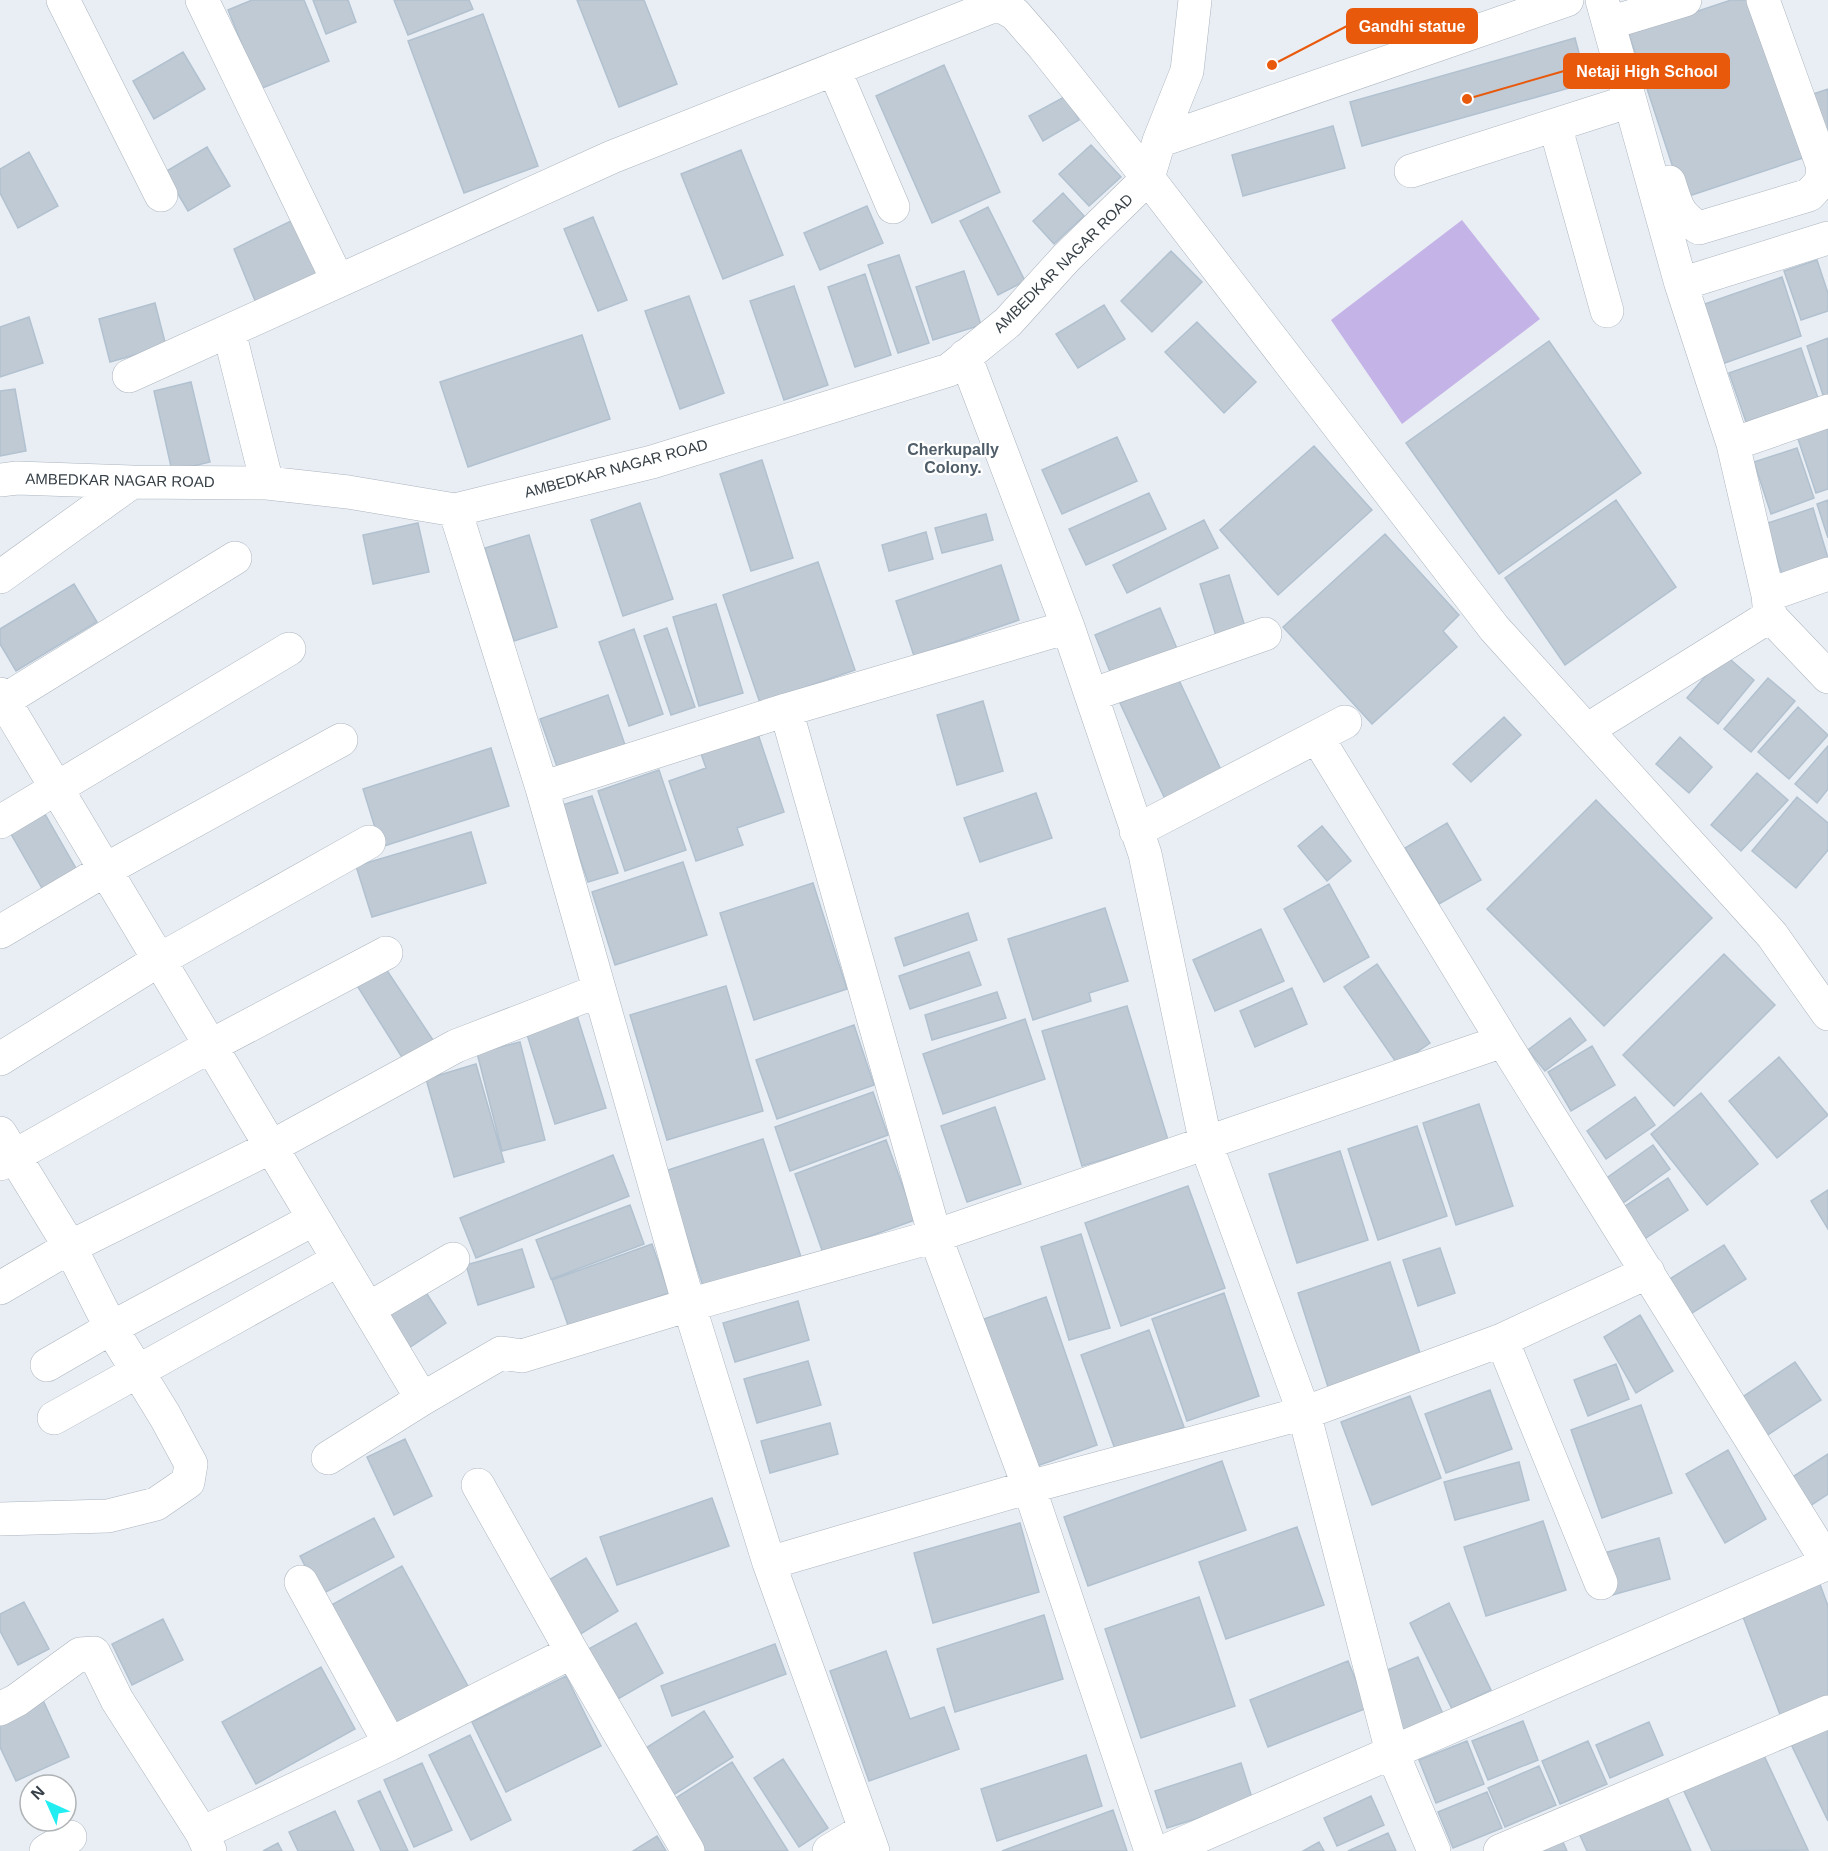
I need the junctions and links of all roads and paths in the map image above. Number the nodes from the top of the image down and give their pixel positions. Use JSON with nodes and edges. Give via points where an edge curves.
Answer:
{"nodes":[{"id":1,"x":63,"y":0,"type":"edge"},
{"id":2,"x":202,"y":0,"type":"edge"},
{"id":3,"x":1195,"y":0,"type":"edge"},
{"id":4,"x":1567,"y":0,"type":"edge"},
{"id":5,"x":1685,"y":0,"type":"edge"},
{"id":6,"x":1763,"y":0,"type":"edge"},
{"id":7,"x":1611,"y":7,"type":"edge"},
{"id":8,"x":834,"y":69,"type":"junction"},
{"id":9,"x":1630,"y":101,"type":"junction"},
{"id":10,"x":1555,"y":125,"type":"junction"},
{"id":11,"x":1159,"y":141,"type":"junction"},
{"id":12,"x":1411,"y":171,"type":"dead end"},
{"id":13,"x":1148,"y":178,"type":"junction"},
{"id":14,"x":161,"y":195,"type":"dead end"},
{"id":15,"x":893,"y":207,"type":"dead end"},
{"id":16,"x":1828,"y":238,"type":"edge"},
{"id":17,"x":338,"y":281,"type":"junction"},
{"id":18,"x":1681,"y":284,"type":"junction"},
{"id":19,"x":1607,"y":311,"type":"dead end"},
{"id":20,"x":229,"y":331,"type":"junction"},
{"id":21,"x":965,"y":356,"type":"junction"},
{"id":22,"x":129,"y":376,"type":"dead end"},
{"id":23,"x":1828,"y":411,"type":"edge"},
{"id":24,"x":1733,"y":444,"type":"junction"},
{"id":25,"x":0,"y":480,"type":"edge"},
{"id":26,"x":132,"y":482,"type":"junction"},
{"id":27,"x":267,"y":483,"type":"junction"},
{"id":28,"x":455,"y":510,"type":"junction"},
{"id":29,"x":236,"y":558,"type":"dead end"},
{"id":30,"x":1828,"y":574,"type":"edge"},
{"id":31,"x":0,"y":577,"type":"edge"},
{"id":32,"x":1769,"y":606,"type":"junction"},
{"id":33,"x":1068,"y":627,"type":"junction"},
{"id":34,"x":1265,"y":634,"type":"dead end"},
{"id":35,"x":289,"y":649,"type":"dead end"},
{"id":36,"x":1828,"y":677,"type":"edge"},
{"id":37,"x":1091,"y":695,"type":"junction"},
{"id":38,"x":1,"y":699,"type":"edge"},
{"id":39,"x":786,"y":710,"type":"junction"},
{"id":40,"x":1345,"y":722,"type":"dead end"},
{"id":41,"x":1587,"y":730,"type":"junction"},
{"id":42,"x":1317,"y":737,"type":"junction"},
{"id":43,"x":341,"y":740,"type":"dead end"},
{"id":44,"x":55,"y":788,"type":"junction"},
{"id":45,"x":542,"y":788,"type":"junction"},
{"id":46,"x":0,"y":822,"type":"edge"},
{"id":47,"x":1136,"y":831,"type":"junction"},
{"id":48,"x":369,"y":842,"type":"dead end"},
{"id":49,"x":105,"y":870,"type":"junction"},
{"id":50,"x":0,"y":932,"type":"edge"},
{"id":51,"x":386,"y":953,"type":"dead end"},
{"id":52,"x":159,"y":960,"type":"junction"},
{"id":53,"x":598,"y":991,"type":"junction"},
{"id":54,"x":1828,"y":1014,"type":"edge"},
{"id":55,"x":1503,"y":1041,"type":"junction"},
{"id":56,"x":210,"y":1046,"type":"junction"},
{"id":57,"x":0,"y":1059,"type":"edge"},
{"id":58,"x":1206,"y":1144,"type":"junction"},
{"id":59,"x":271,"y":1147,"type":"junction"},
{"id":60,"x":4,"y":1151,"type":"edge"},
{"id":61,"x":314,"y":1219,"type":"junction"},
{"id":62,"x":935,"y":1236,"type":"junction"},
{"id":63,"x":70,"y":1247,"type":"junction"},
{"id":64,"x":453,"y":1259,"type":"dead end"},
{"id":65,"x":338,"y":1260,"type":"junction"},
{"id":66,"x":1648,"y":1272,"type":"junction"},
{"id":67,"x":0,"y":1288,"type":"edge"},
{"id":68,"x":688,"y":1305,"type":"junction"},
{"id":69,"x":368,"y":1309,"type":"junction"},
{"id":70,"x":111,"y":1328,"type":"junction"},
{"id":71,"x":1502,"y":1340,"type":"junction"},
{"id":72,"x":47,"y":1365,"type":"dead end"},
{"id":73,"x":138,"y":1372,"type":"junction"},
{"id":74,"x":422,"y":1399,"type":"junction"},
{"id":75,"x":1304,"y":1413,"type":"junction"},
{"id":76,"x":54,"y":1418,"type":"dead end"},
{"id":77,"x":328,"y":1458,"type":"dead end"},
{"id":78,"x":478,"y":1485,"type":"dead end"},
{"id":79,"x":1029,"y":1487,"type":"junction"},
{"id":80,"x":0,"y":1519,"type":"edge"},
{"id":81,"x":769,"y":1563,"type":"junction"},
{"id":82,"x":1828,"y":1563,"type":"edge"},
{"id":83,"x":302,"y":1582,"type":"dead end"},
{"id":84,"x":1601,"y":1583,"type":"dead end"},
{"id":85,"x":572,"y":1652,"type":"junction"},
{"id":86,"x":0,"y":1709,"type":"edge"},
{"id":87,"x":1828,"y":1712,"type":"edge"},
{"id":88,"x":390,"y":1744,"type":"junction"},
{"id":89,"x":1392,"y":1752,"type":"junction"},
{"id":90,"x":868,"y":1840,"type":"edge"},
{"id":91,"x":206,"y":1842,"type":"edge"},
{"id":92,"x":688,"y":1851,"type":"edge"},
{"id":93,"x":829,"y":1851,"type":"edge"},
{"id":94,"x":1151,"y":1851,"type":"edge"},
{"id":95,"x":1165,"y":1851,"type":"edge"},
{"id":96,"x":1434,"y":1851,"type":"edge"},
{"id":97,"x":1500,"y":1851,"type":"edge"}],
"edges":[{"from":1,"to":14,"type":"street"},
{"from":2,"to":17,"type":"street"},
{"from":3,"to":11,"type":"street","via":[[1187,71]]},
{"from":4,"to":11,"type":"street"},
{"from":5,"to":7,"type":"street"},
{"from":6,"to":7,"type":"street","via":[[1823,167],[1821,182],[1809,195],[1699,228],[1677,208]]},
{"from":7,"to":9,"type":"street"},
{"from":8,"to":13,"type":"street","via":[[991,7],[1003,7],[1015,14],[1043,46]]},
{"from":8,"to":15,"type":"street"},
{"from":8,"to":17,"type":"street","via":[[612,157]]},
{"from":9,"to":10,"type":"street"},
{"from":9,"to":18,"type":"street"},
{"from":10,"to":12,"type":"street"},
{"from":10,"to":19,"type":"street"},
{"from":11,"to":13,"type":"street"},
{"from":13,"to":21,"type":"street","name":"AMBEDKAR NAGAR ROAD","via":[[1066,258],[1008,322]]},
{"from":13,"to":41,"type":"street","via":[[1494,628]]},
{"from":16,"to":18,"type":"street"},
{"from":17,"to":20,"type":"street"},
{"from":18,"to":24,"type":"street"},
{"from":20,"to":22,"type":"street"},
{"from":20,"to":27,"type":"street"},
{"from":21,"to":28,"type":"street","name":"AMBEDKAR NAGAR ROAD","via":[[949,370],[652,462]]},
{"from":21,"to":33,"type":"street"},
{"from":23,"to":24,"type":"street"},
{"from":24,"to":32,"type":"street"},
{"from":25,"to":26,"type":"street","name":"AMBEDKAR NAGAR ROAD"},
{"from":26,"to":27,"type":"street","name":"AMBEDKAR NAGAR ROAD"},
{"from":26,"to":31,"type":"street"},
{"from":27,"to":28,"type":"street","name":"AMBEDKAR NAGAR ROAD"},
{"from":28,"to":45,"type":"street"},
{"from":29,"to":38,"type":"street"},
{"from":30,"to":32,"type":"street"},
{"from":32,"to":36,"type":"street"},
{"from":32,"to":41,"type":"street"},
{"from":33,"to":37,"type":"street"},
{"from":33,"to":39,"type":"street"},
{"from":34,"to":37,"type":"street"},
{"from":35,"to":44,"type":"street"},
{"from":37,"to":47,"type":"street"},
{"from":38,"to":44,"type":"street"},
{"from":39,"to":45,"type":"street"},
{"from":39,"to":62,"type":"street"},
{"from":40,"to":42,"type":"street"},
{"from":41,"to":54,"type":"street","via":[[1772,935]]},
{"from":42,"to":47,"type":"street"},
{"from":42,"to":55,"type":"street"},
{"from":43,"to":49,"type":"street"},
{"from":44,"to":46,"type":"street"},
{"from":44,"to":49,"type":"street"},
{"from":45,"to":53,"type":"street"},
{"from":47,"to":58,"type":"street","via":[[1145,854]]},
{"from":48,"to":52,"type":"street"},
{"from":49,"to":50,"type":"street"},
{"from":49,"to":52,"type":"street"},
{"from":51,"to":56,"type":"street"},
{"from":52,"to":56,"type":"street"},
{"from":52,"to":57,"type":"street"},
{"from":53,"to":59,"type":"street","via":[[456,1046]]},
{"from":53,"to":68,"type":"street"},
{"from":55,"to":58,"type":"street"},
{"from":55,"to":66,"type":"street"},
{"from":56,"to":59,"type":"street"},
{"from":56,"to":60,"type":"street"},
{"from":58,"to":62,"type":"street"},
{"from":58,"to":75,"type":"street"},
{"from":59,"to":61,"type":"street"},
{"from":59,"to":63,"type":"street"},
{"from":60,"to":63,"type":"street"},
{"from":61,"to":65,"type":"street"},
{"from":61,"to":70,"type":"street"},
{"from":62,"to":68,"type":"street"},
{"from":62,"to":79,"type":"street"},
{"from":63,"to":67,"type":"street"},
{"from":63,"to":70,"type":"street"},
{"from":64,"to":69,"type":"street"},
{"from":65,"to":69,"type":"street"},
{"from":65,"to":73,"type":"street"},
{"from":66,"to":71,"type":"street"},
{"from":66,"to":82,"type":"street"},
{"from":68,"to":74,"type":"street","via":[[522,1356],[501,1353]]},
{"from":68,"to":81,"type":"street"},
{"from":69,"to":74,"type":"street"},
{"from":70,"to":72,"type":"street"},
{"from":70,"to":73,"type":"street"},
{"from":71,"to":75,"type":"street"},
{"from":71,"to":84,"type":"street"},
{"from":73,"to":76,"type":"street"},
{"from":73,"to":80,"type":"street","via":[[191,1464],[188,1482],[156,1504],[108,1516]]},
{"from":74,"to":77,"type":"street"},
{"from":75,"to":79,"type":"street"},
{"from":75,"to":89,"type":"street"},
{"from":78,"to":85,"type":"street"},
{"from":79,"to":81,"type":"street"},
{"from":79,"to":94,"type":"street"},
{"from":81,"to":90,"type":"street"},
{"from":82,"to":89,"type":"street"},
{"from":83,"to":88,"type":"street"},
{"from":85,"to":88,"type":"street"},
{"from":85,"to":92,"type":"street"},
{"from":86,"to":91,"type":"street","via":[[80,1654],[94,1653],[117,1700]]},
{"from":87,"to":97,"type":"street"},
{"from":88,"to":91,"type":"street"},
{"from":89,"to":95,"type":"street"},
{"from":89,"to":96,"type":"street"},
{"from":90,"to":93,"type":"street"}]}
